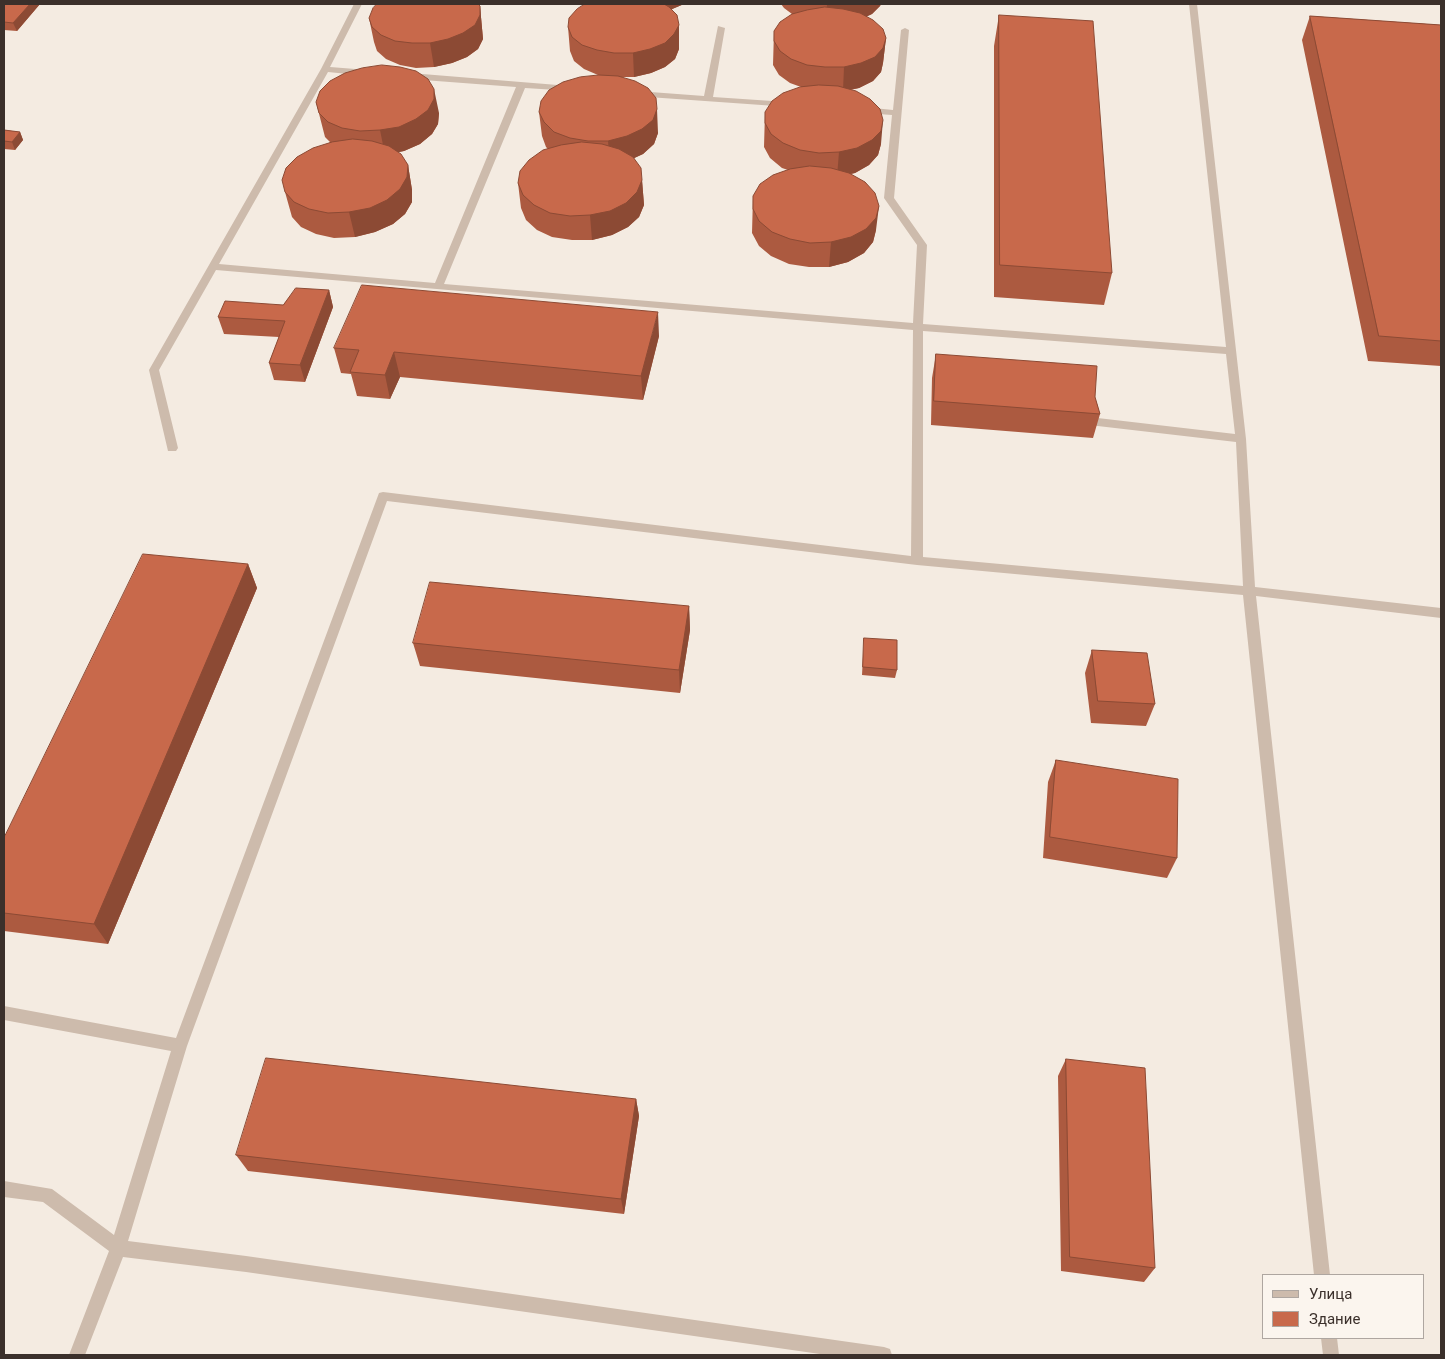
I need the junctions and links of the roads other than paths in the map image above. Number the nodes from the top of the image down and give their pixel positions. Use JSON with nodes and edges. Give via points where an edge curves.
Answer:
{"nodes":[{"id":1,"x":358,"y":4,"type":"edge"},
{"id":2,"x":1193,"y":4,"type":"edge"},
{"id":3,"x":720,"y":28,"type":"dead end"},
{"id":4,"x":905,"y":30,"type":"dead end"},
{"id":5,"x":326,"y":69,"type":"junction"},
{"id":6,"x":374,"y":73,"type":"edge"},
{"id":7,"x":404,"y":76,"type":"edge"},
{"id":8,"x":521,"y":86,"type":"junction"},
{"id":9,"x":580,"y":90,"type":"edge"},
{"id":10,"x":629,"y":93,"type":"edge"},
{"id":11,"x":708,"y":99,"type":"junction"},
{"id":12,"x":797,"y":106,"type":"edge"},
{"id":13,"x":857,"y":110,"type":"edge"},
{"id":14,"x":896,"y":113,"type":"junction"},
{"id":15,"x":212,"y":267,"type":"junction"},
{"id":16,"x":438,"y":287,"type":"junction"},
{"id":17,"x":918,"y":327,"type":"junction"},
{"id":18,"x":1232,"y":351,"type":"junction"},
{"id":19,"x":1089,"y":421,"type":"edge"},
{"id":20,"x":1241,"y":439,"type":"junction"},
{"id":21,"x":172,"y":448,"type":"dead end"},
{"id":22,"x":917,"y":561,"type":"junction"},
{"id":23,"x":1249,"y":591,"type":"junction"},
{"id":24,"x":1441,"y":613,"type":"edge"},
{"id":25,"x":4,"y":1013,"type":"edge"},
{"id":26,"x":180,"y":1046,"type":"junction"},
{"id":27,"x":4,"y":1189,"type":"edge"},
{"id":28,"x":118,"y":1248,"type":"junction"},
{"id":29,"x":1322,"y":1274,"type":"edge"},
{"id":30,"x":1329,"y":1339,"type":"edge"},
{"id":31,"x":77,"y":1355,"type":"edge"},
{"id":32,"x":884,"y":1355,"type":"edge"},
{"id":33,"x":1331,"y":1355,"type":"edge"}],
"edges":[{"from":1,"to":5,"type":"lane"},
{"from":2,"to":18,"type":"lane"},
{"from":3,"to":11,"type":"lane"},
{"from":4,"to":14,"type":"lane"},
{"from":5,"to":6,"type":"lane"},
{"from":5,"to":15,"type":"lane"},
{"from":7,"to":8,"type":"lane"},
{"from":8,"to":9,"type":"lane"},
{"from":8,"to":16,"type":"lane"},
{"from":10,"to":11,"type":"lane"},
{"from":11,"to":12,"type":"lane"},
{"from":13,"to":14,"type":"lane"},
{"from":14,"to":17,"type":"lane","via":[[889,198],[922,245]]},
{"from":15,"to":16,"type":"lane"},
{"from":15,"to":21,"type":"lane","via":[[154,370]]},
{"from":16,"to":17,"type":"lane"},
{"from":17,"to":18,"type":"lane"},
{"from":17,"to":22,"type":"lane"},
{"from":18,"to":20,"type":"lane"},
{"from":19,"to":20,"type":"lane"},
{"from":20,"to":23,"type":"lane"},
{"from":22,"to":23,"type":"lane"},
{"from":22,"to":26,"type":"lane","via":[[383,496]]},
{"from":23,"to":24,"type":"lane"},
{"from":23,"to":29,"type":"lane"},
{"from":25,"to":26,"type":"lane"},
{"from":26,"to":28,"type":"lane"},
{"from":27,"to":28,"type":"lane","via":[[46,1195]]},
{"from":28,"to":31,"type":"lane"},
{"from":28,"to":32,"type":"lane"},
{"from":30,"to":33,"type":"lane"}]}
